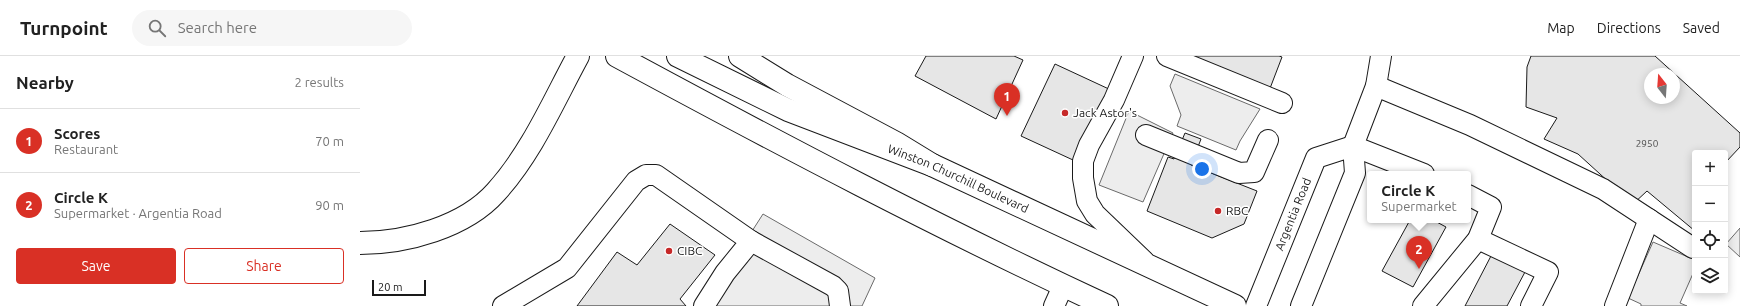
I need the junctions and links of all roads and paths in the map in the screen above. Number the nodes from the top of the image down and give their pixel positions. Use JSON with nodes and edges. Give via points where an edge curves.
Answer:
{"nodes":[{"id":1,"x":578,"y":56,"type":"edge"},
{"id":2,"x":617,"y":56,"type":"edge"},
{"id":3,"x":678,"y":56,"type":"edge"},
{"id":4,"x":740,"y":56,"type":"edge"},
{"id":5,"x":1133,"y":56,"type":"edge"},
{"id":6,"x":1168,"y":56,"type":"edge"},
{"id":7,"x":1381,"y":56,"type":"edge"},
{"id":8,"x":1376,"y":86,"type":"junction"},
{"id":9,"x":1282,"y":103,"type":"dead end"},
{"id":10,"x":1146,"y":135,"type":"dead end"},
{"id":11,"x":1268,"y":140,"type":"dead end"},
{"id":12,"x":1353,"y":146,"type":"junction"},
{"id":13,"x":932,"y":166,"type":"junction"},
{"id":14,"x":1416,"y":171,"type":"edge"},
{"id":15,"x":1471,"y":197,"type":"edge"},
{"id":16,"x":1649,"y":219,"type":"junction"},
{"id":17,"x":1478,"y":239,"type":"junction"},
{"id":18,"x":751,"y":241,"type":"junction"},
{"id":19,"x":360,"y":243,"type":"edge"},
{"id":20,"x":1692,"y":247,"type":"edge"},
{"id":21,"x":1146,"y":264,"type":"junction"},
{"id":22,"x":1063,"y":286,"type":"junction"},
{"id":23,"x":503,"y":306,"type":"edge"},
{"id":24,"x":704,"y":306,"type":"edge"},
{"id":25,"x":840,"y":306,"type":"edge"},
{"id":26,"x":1054,"y":306,"type":"edge"},
{"id":27,"x":1107,"y":306,"type":"edge"},
{"id":28,"x":1235,"y":306,"type":"edge"},
{"id":29,"x":1256,"y":306,"type":"edge"},
{"id":30,"x":1301,"y":306,"type":"edge"},
{"id":31,"x":1423,"y":306,"type":"edge"},
{"id":32,"x":1531,"y":306,"type":"edge"},
{"id":33,"x":1615,"y":306,"type":"edge"}],
"edges":[{"from":1,"to":19,"type":"main road","via":[[519,164],[496,193],[470,214],[434,230],[403,239]]},
{"from":2,"to":22,"type":"main road","via":[[827,167]]},
{"from":3,"to":13,"type":"main road","name":"Winston Churchill Boulevard","via":[[788,110]]},
{"from":4,"to":13,"type":"main road","via":[[787,85],[896,143]]},
{"from":5,"to":21,"type":"street","via":[[1083,161],[1084,187],[1087,201],[1095,214]]},
{"from":6,"to":9,"type":"street"},
{"from":7,"to":8,"type":"street"},
{"from":8,"to":12,"type":"street"},
{"from":8,"to":16,"type":"street","via":[[1470,125],[1603,189]]},
{"from":10,"to":11,"type":"street","via":[[1239,173],[1254,172]]},
{"from":12,"to":14,"type":"street"},
{"from":12,"to":29,"type":"street","name":"Argentia Road","via":[[1316,158]]},
{"from":12,"to":30,"type":"street","via":[[1356,173]]},
{"from":13,"to":21,"type":"main road","name":"Winston Churchill Boulevard"},
{"from":15,"to":17,"type":"street","via":[[1491,207]]},
{"from":16,"to":20,"type":"street"},
{"from":16,"to":33,"type":"street"},
{"from":17,"to":31,"type":"street"},
{"from":17,"to":32,"type":"street","via":[[1548,272]]},
{"from":18,"to":23,"type":"street","via":[[656,176],[646,175],[636,181],[568,268]]},
{"from":18,"to":24,"type":"street","via":[[725,273]]},
{"from":18,"to":25,"type":"street","via":[[833,286],[838,292]]},
{"from":21,"to":28,"type":"main road","name":"Winston Churchill Boulevard"},
{"from":22,"to":26,"type":"street"},
{"from":22,"to":27,"type":"main road"}]}
